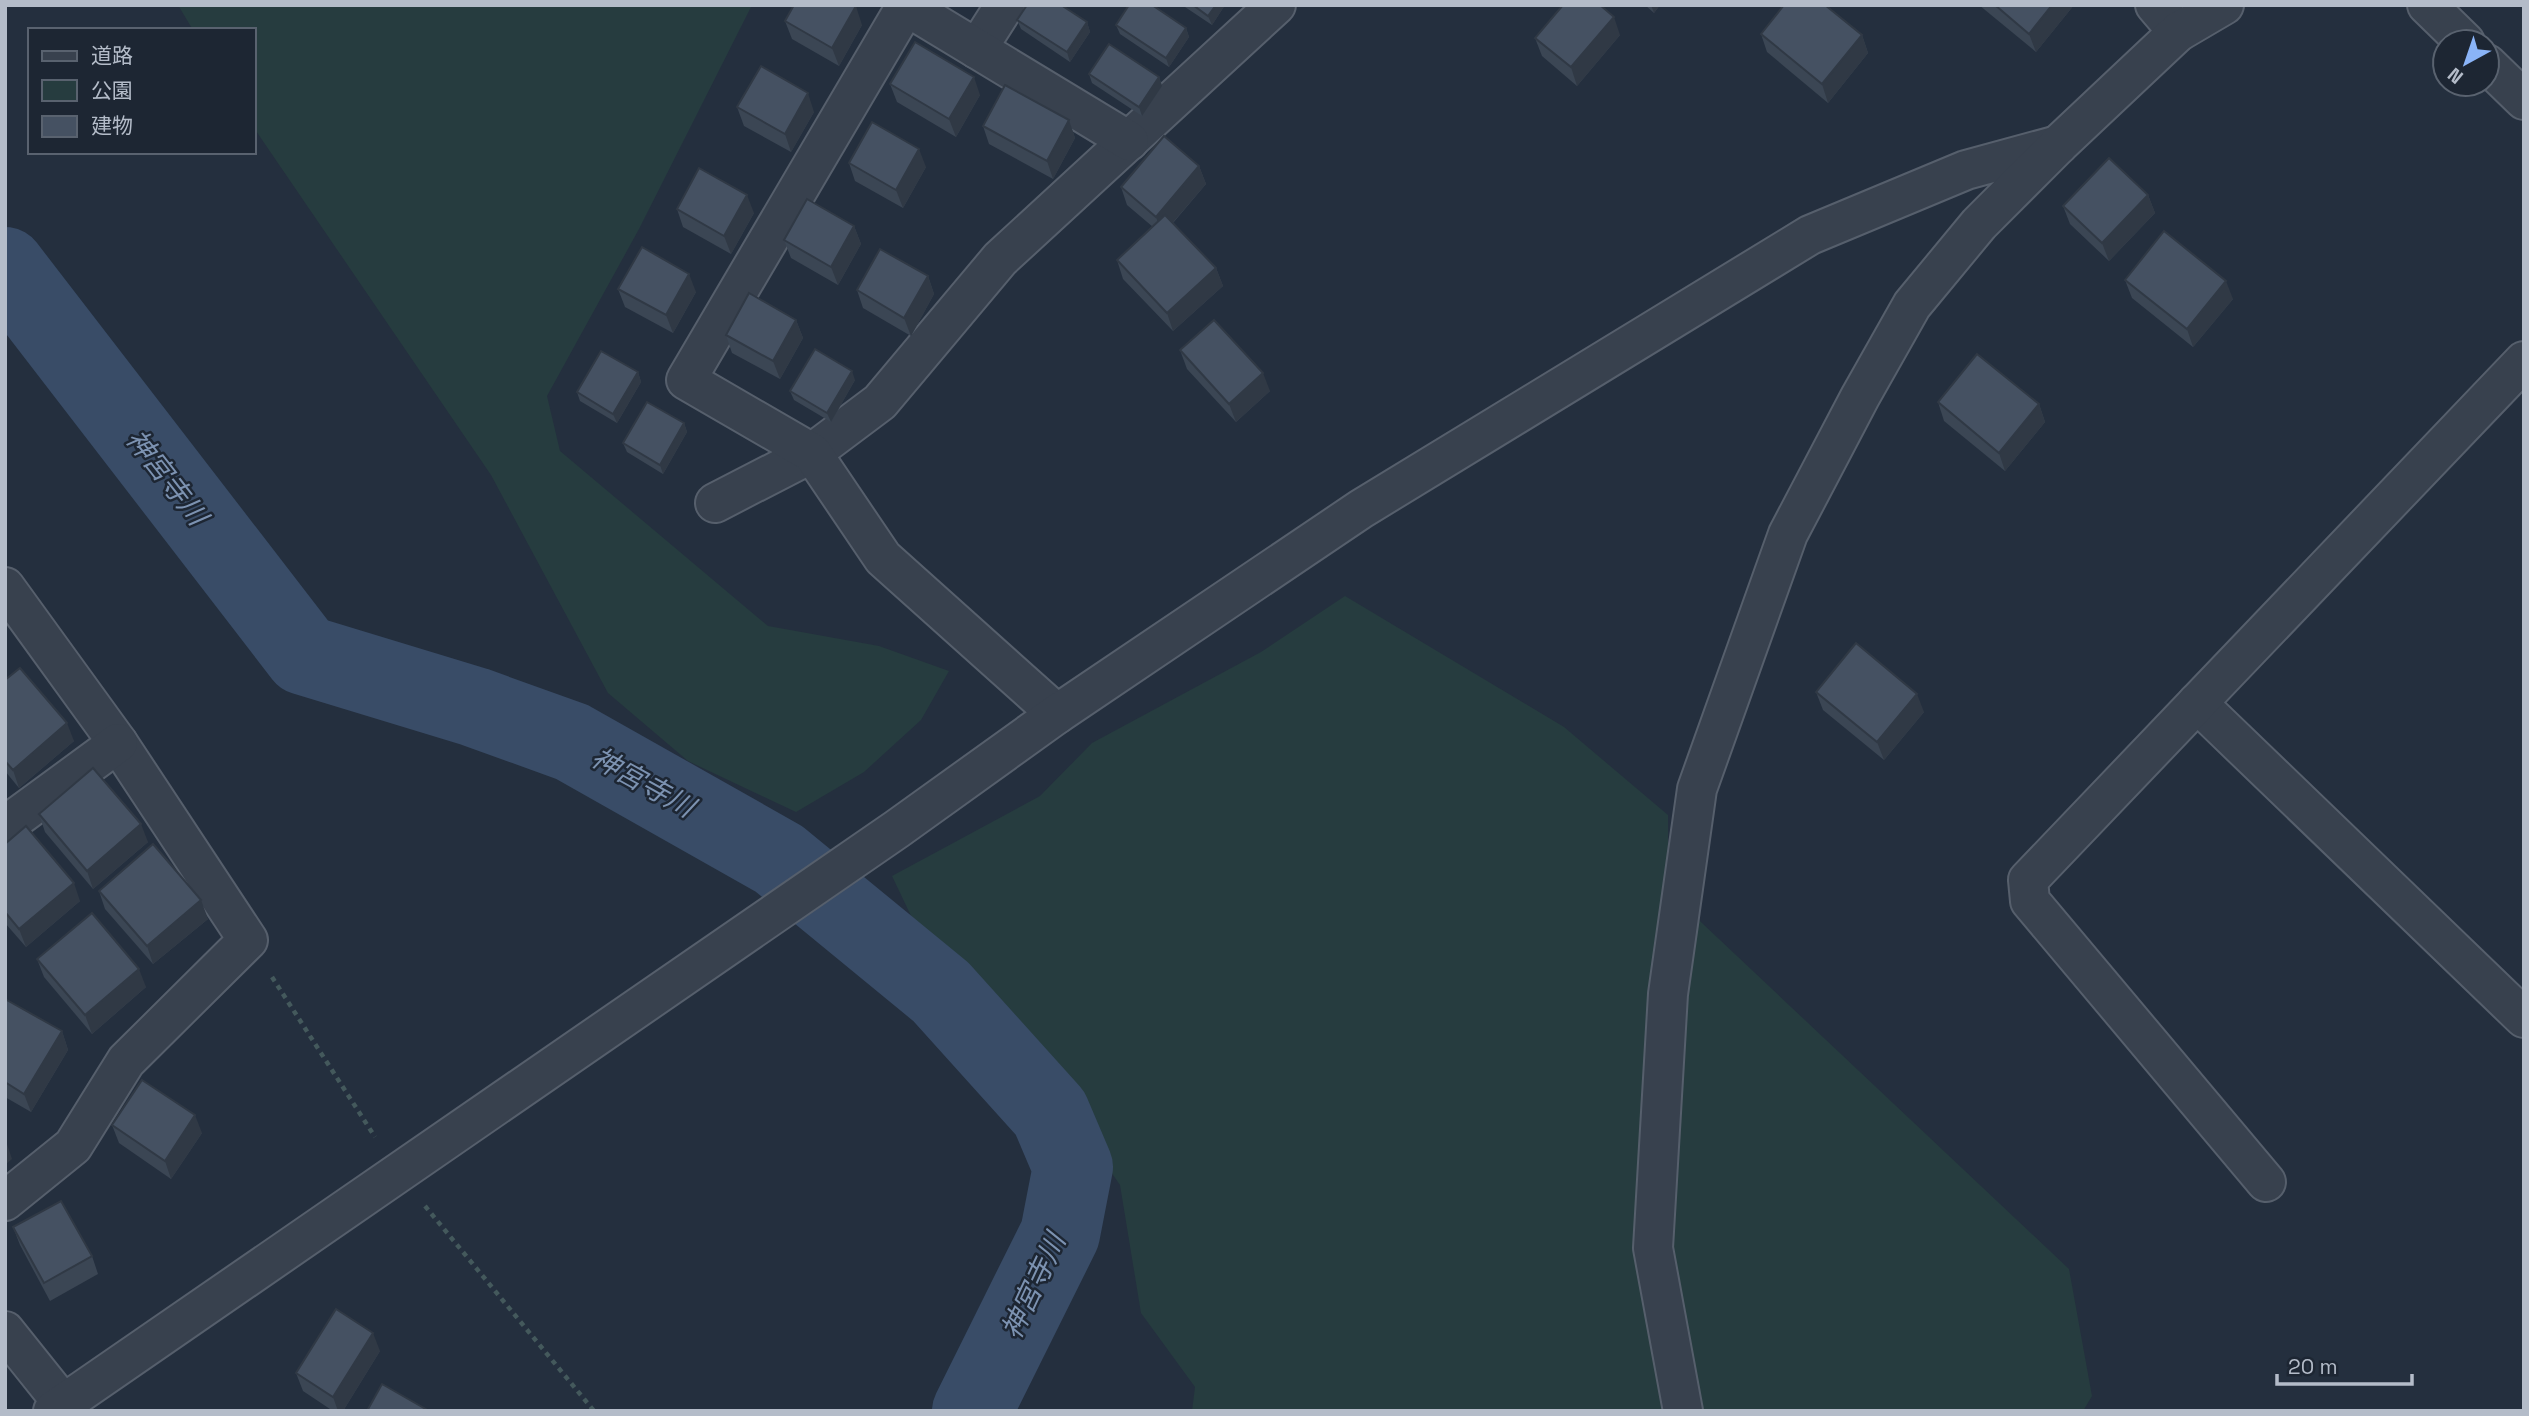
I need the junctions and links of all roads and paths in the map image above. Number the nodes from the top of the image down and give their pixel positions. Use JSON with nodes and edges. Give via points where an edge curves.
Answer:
{"nodes":[{"id":1,"x":1005,"y":5,"type":"edge"},
{"id":2,"x":1276,"y":5,"type":"edge"},
{"id":3,"x":2224,"y":5,"type":"edge"},
{"id":4,"x":2427,"y":5,"type":"edge"},
{"id":5,"x":2167,"y":19,"type":"edge"},
{"id":6,"x":2451,"y":28,"type":"edge"},
{"id":7,"x":977,"y":49,"type":"junction"},
{"id":8,"x":2501,"y":78,"type":"edge"},
{"id":9,"x":2524,"y":100,"type":"edge"},
{"id":10,"x":1129,"y":141,"type":"junction"},
{"id":11,"x":2058,"y":145,"type":"junction"},
{"id":12,"x":2524,"y":361,"type":"edge"},
{"id":13,"x":812,"y":453,"type":"junction"},
{"id":14,"x":715,"y":503,"type":"dead end"},
{"id":15,"x":5,"y":587,"type":"edge"},
{"id":16,"x":2197,"y":703,"type":"junction"},
{"id":17,"x":1057,"y":714,"type":"junction"},
{"id":18,"x":118,"y":743,"type":"junction"},
{"id":19,"x":5,"y":826,"type":"edge"},
{"id":20,"x":2524,"y":1018,"type":"edge"},
{"id":21,"x":2266,"y":1182,"type":"dead end"},
{"id":22,"x":5,"y":1201,"type":"edge"},
{"id":23,"x":5,"y":1331,"type":"edge"},
{"id":24,"x":62,"y":1408,"type":"edge"},
{"id":25,"x":1683,"y":1411,"type":"edge"}],
"edges":[{"from":1,"to":7,"type":"street"},
{"from":2,"to":10,"type":"street"},
{"from":3,"to":5,"type":"street"},
{"from":4,"to":6,"type":"street"},
{"from":5,"to":11,"type":"street"},
{"from":7,"to":10,"type":"street"},
{"from":7,"to":13,"type":"street","via":[[906,6],[686,380]]},
{"from":8,"to":9,"type":"street"},
{"from":10,"to":13,"type":"street","via":[[1000,258],[880,402]]},
{"from":11,"to":17,"type":"street","via":[[1966,170],[1810,235],[1361,509]]},
{"from":11,"to":25,"type":"street","via":[[1979,224],[1912,305],[1879,362],[1788,534],[1698,789],[1668,994],[1653,1248]]},
{"from":12,"to":16,"type":"street"},
{"from":13,"to":14,"type":"street"},
{"from":13,"to":17,"type":"street","via":[[883,558]]},
{"from":15,"to":18,"type":"street"},
{"from":16,"to":20,"type":"street"},
{"from":16,"to":21,"type":"street","via":[[2028,880],[2030,901]]},
{"from":17,"to":24,"type":"street"},
{"from":18,"to":19,"type":"street"},
{"from":18,"to":22,"type":"street","via":[[248,940],[126,1061],[72,1146]]},
{"from":23,"to":24,"type":"street"}]}
